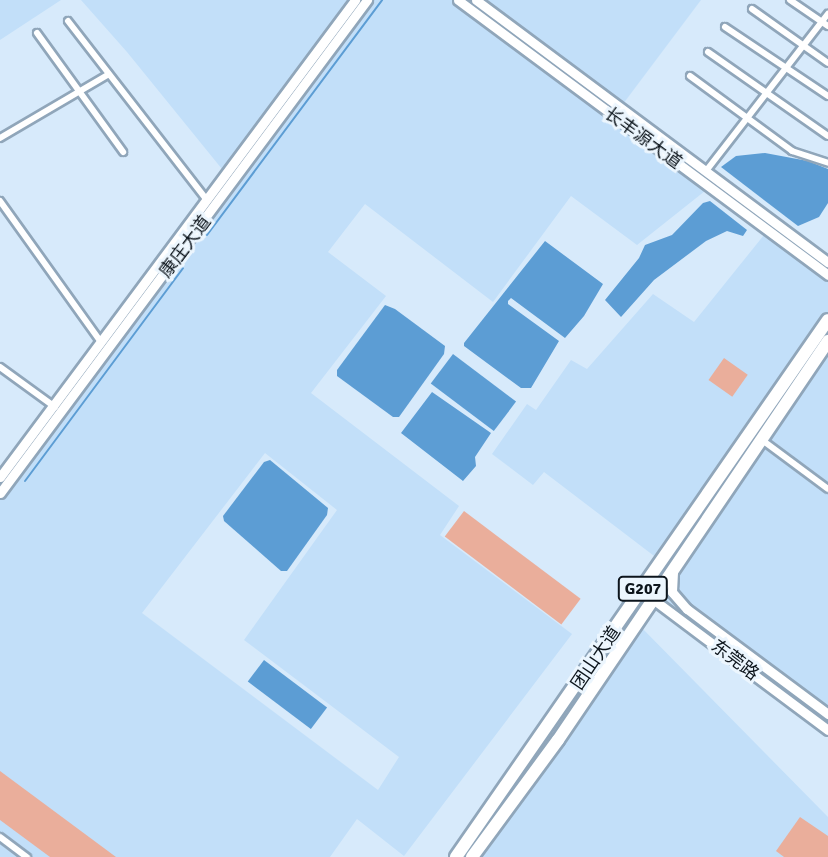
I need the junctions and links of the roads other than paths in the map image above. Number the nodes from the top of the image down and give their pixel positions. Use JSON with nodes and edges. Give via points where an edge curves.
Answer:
{"nodes":[{"id":1,"x":355,"y":0,"type":"edge"},
{"id":2,"x":367,"y":0,"type":"edge"},
{"id":3,"x":458,"y":0,"type":"edge"},
{"id":4,"x":476,"y":0,"type":"edge"},
{"id":5,"x":790,"y":0,"type":"edge"},
{"id":6,"x":752,"y":9,"type":"dead end"},
{"id":7,"x":828,"y":15,"type":"edge"},
{"id":8,"x":68,"y":21,"type":"dead end"},
{"id":9,"x":825,"y":24,"type":"edge"},
{"id":10,"x":725,"y":27,"type":"dead end"},
{"id":11,"x":37,"y":33,"type":"dead end"},
{"id":12,"x":805,"y":47,"type":"junction"},
{"id":13,"x":708,"y":52,"type":"dead end"},
{"id":14,"x":828,"y":63,"type":"edge"},
{"id":15,"x":787,"y":69,"type":"junction"},
{"id":16,"x":109,"y":74,"type":"junction"},
{"id":17,"x":690,"y":76,"type":"dead end"},
{"id":18,"x":80,"y":91,"type":"junction"},
{"id":19,"x":767,"y":94,"type":"junction"},
{"id":20,"x":828,"y":96,"type":"edge"},
{"id":21,"x":748,"y":118,"type":"junction"},
{"id":22,"x":828,"y":136,"type":"edge"},
{"id":23,"x":0,"y":138,"type":"edge"},
{"id":24,"x":122,"y":152,"type":"dead end"},
{"id":25,"x":828,"y":163,"type":"edge"},
{"id":26,"x":706,"y":171,"type":"junction"},
{"id":27,"x":207,"y":200,"type":"junction"},
{"id":28,"x":0,"y":201,"type":"edge"},
{"id":29,"x":828,"y":262,"type":"edge"},
{"id":30,"x":828,"y":275,"type":"edge"},
{"id":31,"x":828,"y":320,"type":"edge"},
{"id":32,"x":828,"y":341,"type":"edge"},
{"id":33,"x":101,"y":342,"type":"junction"},
{"id":34,"x":0,"y":367,"type":"edge"},
{"id":35,"x":58,"y":409,"type":"junction"},
{"id":36,"x":756,"y":436,"type":"junction"},
{"id":37,"x":0,"y":477,"type":"edge"},
{"id":38,"x":828,"y":489,"type":"edge"},
{"id":39,"x":0,"y":493,"type":"edge"},
{"id":40,"x":673,"y":570,"type":"junction"},
{"id":41,"x":642,"y":591,"type":"junction"},
{"id":42,"x":653,"y":599,"type":"junction"},
{"id":43,"x":828,"y":714,"type":"edge"},
{"id":44,"x":828,"y":730,"type":"edge"},
{"id":45,"x":0,"y":837,"type":"edge"},
{"id":46,"x":27,"y":857,"type":"edge"},
{"id":47,"x":456,"y":857,"type":"edge"},
{"id":48,"x":472,"y":857,"type":"edge"}],
"edges":[{"from":1,"to":27,"type":"main road","name":"康庄大道"},
{"from":2,"to":35,"type":"main road","name":"康庄大道"},
{"from":3,"to":30,"type":"main road","name":"长丰源大道"},
{"from":4,"to":26,"type":"main road","name":"长丰源大道"},
{"from":5,"to":9,"type":"street"},
{"from":6,"to":12,"type":"street"},
{"from":7,"to":9,"type":"street"},
{"from":8,"to":16,"type":"street"},
{"from":9,"to":12,"type":"street"},
{"from":10,"to":15,"type":"street"},
{"from":11,"to":18,"type":"street"},
{"from":12,"to":14,"type":"street"},
{"from":12,"to":15,"type":"street"},
{"from":13,"to":19,"type":"street"},
{"from":15,"to":19,"type":"street"},
{"from":15,"to":20,"type":"street"},
{"from":16,"to":18,"type":"street"},
{"from":16,"to":27,"type":"street"},
{"from":17,"to":21,"type":"street"},
{"from":18,"to":23,"type":"street"},
{"from":18,"to":24,"type":"street"},
{"from":19,"to":21,"type":"street"},
{"from":19,"to":22,"type":"street"},
{"from":21,"to":25,"type":"street","via":[[792,151]]},
{"from":21,"to":26,"type":"street"},
{"from":26,"to":29,"type":"main road","name":"长丰源大道"},
{"from":27,"to":33,"type":"main road","name":"康庄大道"},
{"from":28,"to":33,"type":"street"},
{"from":31,"to":36,"type":"highway","name":"团山大道","number":"G207"},
{"from":32,"to":36,"type":"highway","name":"团山大道","number":"G207"},
{"from":33,"to":35,"type":"main road","name":"康庄大道"},
{"from":34,"to":35,"type":"street"},
{"from":35,"to":37,"type":"main road","name":"康庄大道"},
{"from":35,"to":39,"type":"main road","name":"康庄大道"},
{"from":36,"to":38,"type":"street"},
{"from":36,"to":40,"type":"highway","name":"团山大道","number":"G207"},
{"from":36,"to":41,"type":"highway","name":"团山大道","number":"G207"},
{"from":40,"to":42,"type":"highway","name":"团山大道","number":"G207"},
{"from":40,"to":43,"type":"main road","name":"东莞路","via":[[672,592],[687,609]]},
{"from":41,"to":42,"type":"main road","name":"东莞路"},
{"from":41,"to":47,"type":"highway","name":"团山大道","number":"G207"},
{"from":42,"to":44,"type":"main road","name":"东莞路"},
{"from":42,"to":48,"type":"highway","name":"团山大道","number":"G207"},
{"from":45,"to":46,"type":"street"}]}
